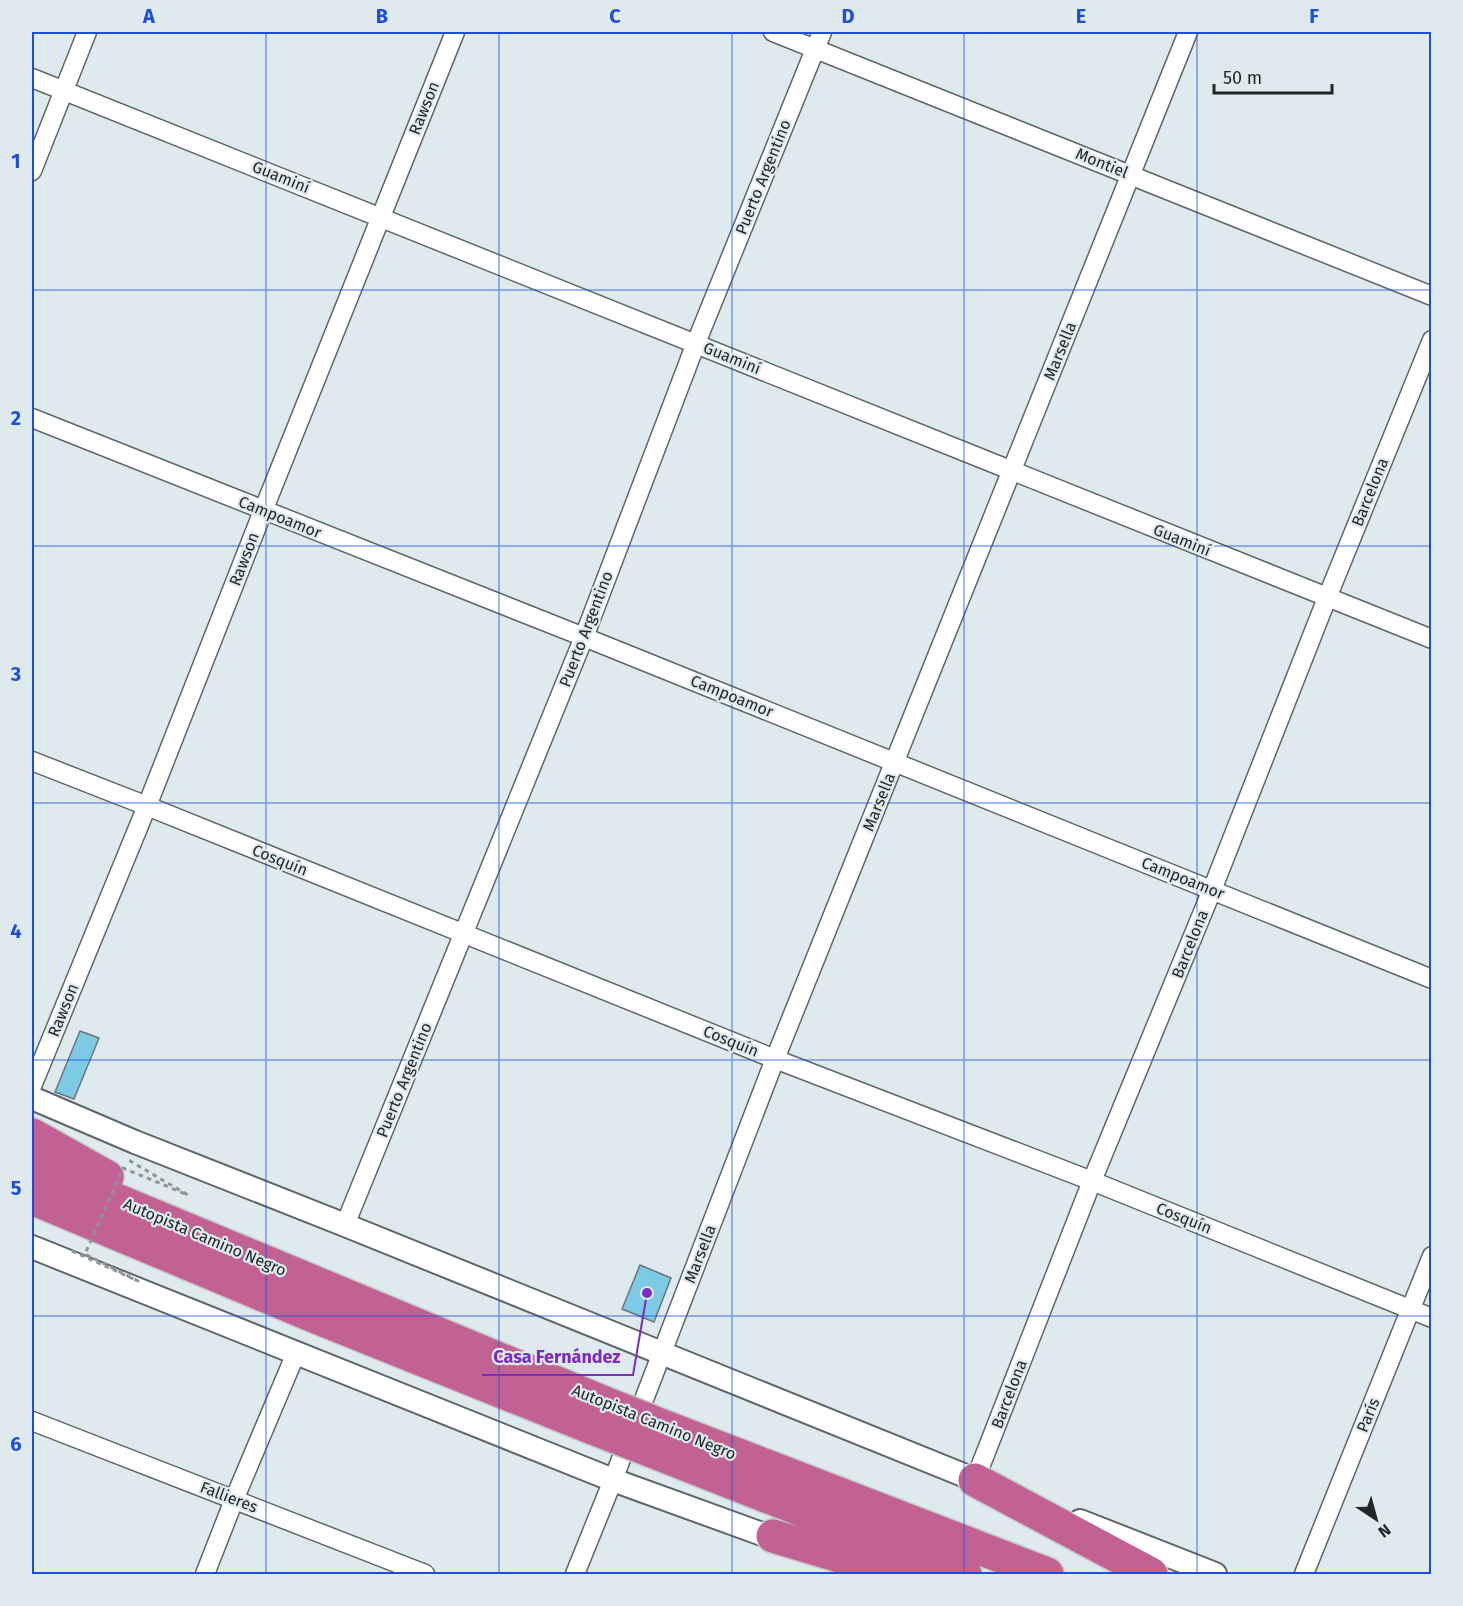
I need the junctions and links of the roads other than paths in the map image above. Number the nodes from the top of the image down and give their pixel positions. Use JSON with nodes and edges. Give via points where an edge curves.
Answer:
{"nodes":[{"id":1,"x":87,"y":32,"type":"edge"},
{"id":2,"x":455,"y":32,"type":"edge"},
{"id":3,"x":773,"y":32,"type":"edge"},
{"id":4,"x":1188,"y":32,"type":"edge"},
{"id":5,"x":819,"y":40,"type":"edge"},
{"id":6,"x":32,"y":78,"type":"edge"},
{"id":7,"x":63,"y":91,"type":"junction"},
{"id":8,"x":32,"y":171,"type":"edge"},
{"id":9,"x":1131,"y":175,"type":"junction"},
{"id":10,"x":381,"y":216,"type":"junction"},
{"id":11,"x":1431,"y":296,"type":"edge"},
{"id":12,"x":1431,"y":340,"type":"edge"},
{"id":13,"x":696,"y":343,"type":"junction"},
{"id":14,"x":32,"y":418,"type":"edge"},
{"id":15,"x":1012,"y":472,"type":"junction"},
{"id":16,"x":263,"y":511,"type":"junction"},
{"id":17,"x":1327,"y":598,"type":"junction"},
{"id":18,"x":584,"y":637,"type":"junction"},
{"id":19,"x":1431,"y":639,"type":"edge"},
{"id":20,"x":32,"y":761,"type":"edge"},
{"id":21,"x":895,"y":762,"type":"junction"},
{"id":22,"x":147,"y":806,"type":"junction"},
{"id":23,"x":1212,"y":890,"type":"junction"},
{"id":24,"x":463,"y":934,"type":"junction"},
{"id":25,"x":1431,"y":979,"type":"edge"},
{"id":26,"x":775,"y":1059,"type":"junction"},
{"id":27,"x":32,"y":1086,"type":"edge"},
{"id":28,"x":32,"y":1098,"type":"edge"},
{"id":29,"x":32,"y":1135,"type":"edge"},
{"id":30,"x":32,"y":1165,"type":"edge"},
{"id":31,"x":1092,"y":1181,"type":"junction"},
{"id":32,"x":32,"y":1198,"type":"edge"},
{"id":33,"x":32,"y":1215,"type":"edge"},
{"id":34,"x":345,"y":1225,"type":"junction"},
{"id":35,"x":228,"y":1246,"type":"junction"},
{"id":36,"x":32,"y":1247,"type":"edge"},
{"id":37,"x":1431,"y":1256,"type":"edge"},
{"id":38,"x":1410,"y":1310,"type":"junction"},
{"id":39,"x":311,"y":1315,"type":"junction"},
{"id":40,"x":1431,"y":1318,"type":"edge"},
{"id":41,"x":296,"y":1353,"type":"junction"},
{"id":42,"x":661,"y":1354,"type":"junction"},
{"id":43,"x":600,"y":1416,"type":"junction"},
{"id":44,"x":32,"y":1421,"type":"edge"},
{"id":45,"x":666,"y":1442,"type":"junction"},
{"id":46,"x":613,"y":1480,"type":"junction"},
{"id":47,"x":975,"y":1480,"type":"junction"},
{"id":48,"x":234,"y":1500,"type":"junction"},
{"id":49,"x":773,"y":1536,"type":"junction"},
{"id":50,"x":205,"y":1575,"type":"edge"},
{"id":51,"x":425,"y":1575,"type":"edge"},
{"id":52,"x":575,"y":1575,"type":"edge"},
{"id":53,"x":860,"y":1575,"type":"edge"},
{"id":54,"x":899,"y":1575,"type":"edge"},
{"id":55,"x":965,"y":1575,"type":"edge"},
{"id":56,"x":1047,"y":1575,"type":"edge"},
{"id":57,"x":1151,"y":1575,"type":"edge"},
{"id":58,"x":1215,"y":1575,"type":"edge"},
{"id":59,"x":1304,"y":1575,"type":"edge"}],
"edges":[{"from":1,"to":7,"type":"street"},
{"from":2,"to":10,"type":"street","name":"Rawson"},
{"from":3,"to":5,"type":"street","name":"Montiel"},
{"from":4,"to":9,"type":"street","name":"Marsella"},
{"from":5,"to":9,"type":"street","name":"Montiel"},
{"from":5,"to":13,"type":"street","name":"Puerto Argentino"},
{"from":6,"to":7,"type":"street","name":"Guaminí"},
{"from":7,"to":8,"type":"street"},
{"from":7,"to":10,"type":"street","name":"Guaminí"},
{"from":9,"to":11,"type":"street","name":"Montiel"},
{"from":9,"to":15,"type":"street","name":"Marsella"},
{"from":10,"to":13,"type":"street","name":"Guaminí"},
{"from":10,"to":16,"type":"street","name":"Rawson"},
{"from":12,"to":17,"type":"street","name":"Barcelona"},
{"from":13,"to":15,"type":"street","name":"Guaminí"},
{"from":13,"to":18,"type":"street","name":"Puerto Argentino"},
{"from":14,"to":16,"type":"street","name":"Campoamor"},
{"from":15,"to":17,"type":"street","name":"Guaminí"},
{"from":15,"to":21,"type":"street","name":"Marsella"},
{"from":16,"to":18,"type":"street","name":"Campoamor"},
{"from":16,"to":22,"type":"street","name":"Rawson"},
{"from":17,"to":19,"type":"street","name":"Guaminí"},
{"from":17,"to":23,"type":"street","name":"Barcelona"},
{"from":18,"to":21,"type":"street","name":"Campoamor"},
{"from":18,"to":24,"type":"street","name":"Puerto Argentino"},
{"from":20,"to":22,"type":"street","name":"Cosquín"},
{"from":21,"to":23,"type":"street","name":"Campoamor"},
{"from":21,"to":26,"type":"street","name":"Marsella"},
{"from":22,"to":24,"type":"street","name":"Cosquín"},
{"from":22,"to":27,"type":"street","name":"Rawson"},
{"from":23,"to":25,"type":"street","name":"Campoamor"},
{"from":23,"to":31,"type":"street","name":"Barcelona"},
{"from":24,"to":26,"type":"street","name":"Cosquín"},
{"from":24,"to":34,"type":"street","name":"Puerto Argentino"},
{"from":26,"to":31,"type":"street","name":"Cosquín"},
{"from":26,"to":42,"type":"street","name":"Marsella"},
{"from":28,"to":34,"type":"street"},
{"from":29,"to":35,"type":"highway"},
{"from":30,"to":35,"type":"highway","name":"Autopista Camino Negro"},
{"from":31,"to":38,"type":"street","name":"Cosquín"},
{"from":31,"to":47,"type":"street","name":"Barcelona"},
{"from":32,"to":39,"type":"highway","name":"Autopista Camino Negro"},
{"from":33,"to":39,"type":"highway"},
{"from":34,"to":42,"type":"street"},
{"from":35,"to":43,"type":"highway","name":"Autopista Camino Negro"},
{"from":36,"to":41,"type":"street"},
{"from":37,"to":38,"type":"street","name":"París"},
{"from":38,"to":40,"type":"street","name":"Cosquín"},
{"from":38,"to":59,"type":"street","name":"París"},
{"from":39,"to":43,"type":"highway","name":"Autopista Camino Negro"},
{"from":41,"to":46,"type":"street"},
{"from":41,"to":48,"type":"street"},
{"from":42,"to":46,"type":"street","name":"Marsella"},
{"from":42,"to":47,"type":"street"},
{"from":43,"to":45,"type":"highway","name":"Autopista Camino Negro","bridge":true},
{"from":44,"to":48,"type":"street","name":"Fallieres"},
{"from":45,"to":55,"type":"highway","name":"Autopista Camino Negro"},
{"from":45,"to":56,"type":"highway","name":"Autopista Camino Negro"},
{"from":46,"to":49,"type":"street"},
{"from":46,"to":52,"type":"street","name":"Marsella"},
{"from":47,"to":57,"type":"highway"},
{"from":47,"to":58,"type":"street"},
{"from":48,"to":50,"type":"street"},
{"from":48,"to":51,"type":"street","name":"Fallieres"},
{"from":49,"to":53,"type":"street"},
{"from":49,"to":54,"type":"highway"}]}
